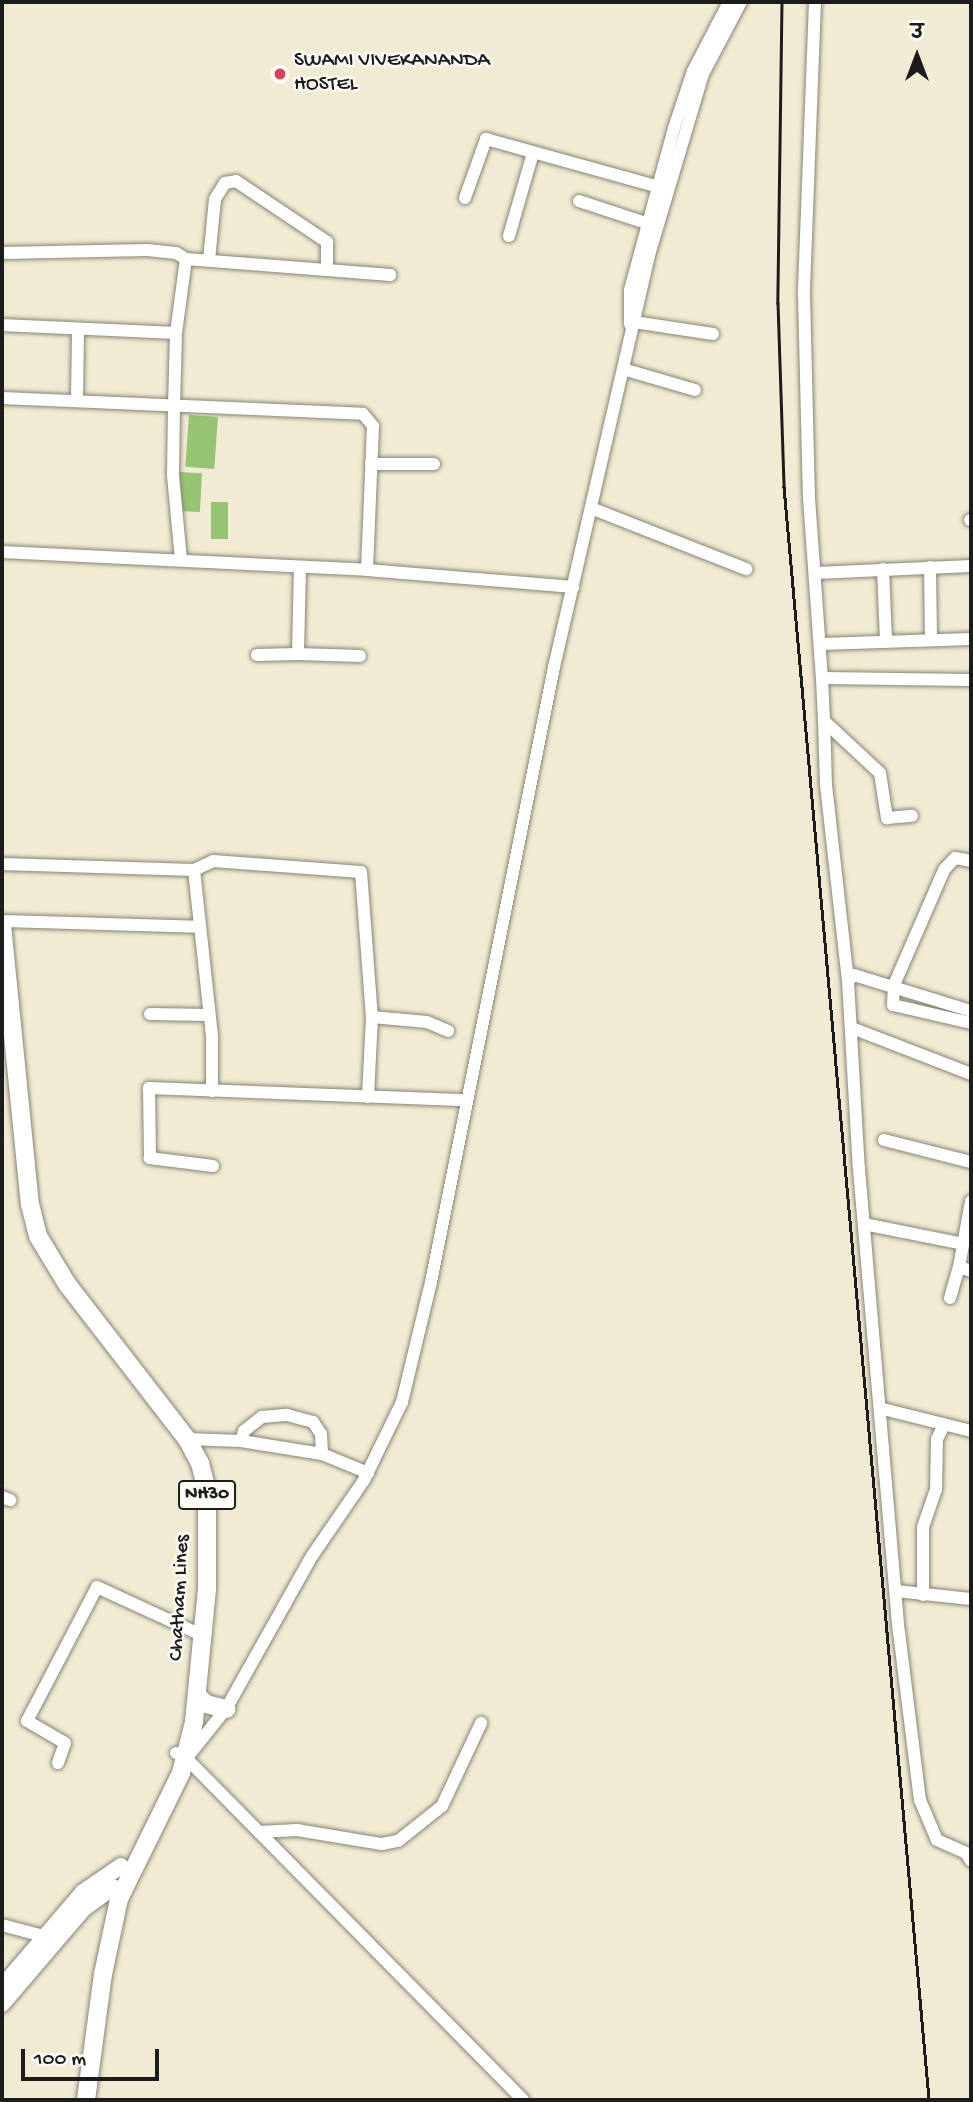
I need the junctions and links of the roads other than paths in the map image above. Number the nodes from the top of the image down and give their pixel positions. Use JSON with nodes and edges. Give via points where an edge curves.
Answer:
{"nodes":[{"id":1,"x":816,"y":2,"type":"edge"},
{"id":2,"x":735,"y":4,"type":"edge"},
{"id":3,"x":533,"y":153,"type":"junction"},
{"id":4,"x":659,"y":187,"type":"junction"},
{"id":5,"x":465,"y":198,"type":"dead end"},
{"id":6,"x":579,"y":201,"type":"dead end"},
{"id":7,"x":649,"y":225,"type":"junction"},
{"id":8,"x":509,"y":236,"type":"dead end"},
{"id":9,"x":2,"y":253,"type":"edge"},
{"id":10,"x":186,"y":259,"type":"junction"},
{"id":11,"x":209,"y":260,"type":"junction"},
{"id":12,"x":327,"y":269,"type":"junction"},
{"id":13,"x":390,"y":275,"type":"dead end"},
{"id":14,"x":2,"y":326,"type":"edge"},
{"id":15,"x":78,"y":329,"type":"junction"},
{"id":16,"x":632,"y":329,"type":"junction"},
{"id":17,"x":176,"y":334,"type":"junction"},
{"id":18,"x":713,"y":334,"type":"dead end"},
{"id":19,"x":623,"y":369,"type":"junction"},
{"id":20,"x":695,"y":390,"type":"dead end"},
{"id":21,"x":2,"y":398,"type":"edge"},
{"id":22,"x":77,"y":401,"type":"junction"},
{"id":23,"x":174,"y":405,"type":"junction"},
{"id":24,"x":371,"y":464,"type":"junction"},
{"id":25,"x":434,"y":464,"type":"dead end"},
{"id":26,"x":591,"y":508,"type":"junction"},
{"id":27,"x":2,"y":552,"type":"edge"},
{"id":28,"x":181,"y":560,"type":"junction"},
{"id":29,"x":971,"y":566,"type":"edge"},
{"id":30,"x":300,"y":567,"type":"junction"},
{"id":31,"x":930,"y":567,"type":"junction"},
{"id":32,"x":746,"y":569,"type":"dead end"},
{"id":33,"x":883,"y":569,"type":"junction"},
{"id":34,"x":367,"y":570,"type":"junction"},
{"id":35,"x":816,"y":573,"type":"junction"},
{"id":36,"x":573,"y":586,"type":"junction"},
{"id":37,"x":971,"y":639,"type":"edge"},
{"id":38,"x":931,"y":640,"type":"junction"},
{"id":39,"x":886,"y":641,"type":"junction"},
{"id":40,"x":822,"y":644,"type":"junction"},
{"id":41,"x":298,"y":654,"type":"junction"},
{"id":42,"x":257,"y":655,"type":"dead end"},
{"id":43,"x":360,"y":656,"type":"dead end"},
{"id":44,"x":822,"y":678,"type":"junction"},
{"id":45,"x":971,"y":680,"type":"edge"},
{"id":46,"x":824,"y":722,"type":"junction"},
{"id":47,"x":912,"y":816,"type":"dead end"},
{"id":48,"x":971,"y":861,"type":"edge"},
{"id":49,"x":2,"y":864,"type":"edge"},
{"id":50,"x":194,"y":870,"type":"junction"},
{"id":51,"x":2,"y":923,"type":"edge"},
{"id":52,"x":200,"y":927,"type":"junction"},
{"id":53,"x":848,"y":981,"type":"junction"},
{"id":54,"x":894,"y":985,"type":"junction"},
{"id":55,"x":2,"y":1008,"type":"edge"},
{"id":56,"x":971,"y":1012,"type":"edge"},
{"id":57,"x":150,"y":1014,"type":"dead end"},
{"id":58,"x":208,"y":1015,"type":"junction"},
{"id":59,"x":372,"y":1017,"type":"junction"},
{"id":60,"x":971,"y":1023,"type":"edge"},
{"id":61,"x":852,"y":1028,"type":"junction"},
{"id":62,"x":447,"y":1031,"type":"dead end"},
{"id":63,"x":970,"y":1069,"type":"edge"},
{"id":64,"x":212,"y":1091,"type":"junction"},
{"id":65,"x":368,"y":1097,"type":"junction"},
{"id":66,"x":467,"y":1100,"type":"junction"},
{"id":67,"x":884,"y":1140,"type":"dead end"},
{"id":68,"x":971,"y":1162,"type":"edge"},
{"id":69,"x":213,"y":1166,"type":"dead end"},
{"id":70,"x":971,"y":1205,"type":"edge"},
{"id":71,"x":864,"y":1224,"type":"junction"},
{"id":72,"x":963,"y":1244,"type":"junction"},
{"id":73,"x":965,"y":1269,"type":"edge"},
{"id":74,"x":950,"y":1298,"type":"dead end"},
{"id":75,"x":883,"y":1409,"type":"junction"},
{"id":76,"x":944,"y":1424,"type":"junction"},
{"id":77,"x":971,"y":1431,"type":"edge"},
{"id":78,"x":187,"y":1439,"type":"junction"},
{"id":79,"x":241,"y":1441,"type":"junction"},
{"id":80,"x":322,"y":1454,"type":"junction"},
{"id":81,"x":368,"y":1473,"type":"junction"},
{"id":82,"x":896,"y":1591,"type":"junction"},
{"id":83,"x":923,"y":1595,"type":"junction"},
{"id":84,"x":971,"y":1599,"type":"edge"},
{"id":85,"x":194,"y":1633,"type":"junction"},
{"id":86,"x":198,"y":1696,"type":"junction"},
{"id":87,"x":226,"y":1709,"type":"junction"},
{"id":88,"x":481,"y":1723,"type":"dead end"},
{"id":89,"x":181,"y":1756,"type":"junction"},
{"id":90,"x":58,"y":1763,"type":"dead end"},
{"id":91,"x":259,"y":1832,"type":"junction"},
{"id":92,"x":971,"y":1861,"type":"edge"},
{"id":93,"x":121,"y":1866,"type":"junction"},
{"id":94,"x":113,"y":1887,"type":"junction"},
{"id":95,"x":2,"y":1925,"type":"edge"},
{"id":96,"x":43,"y":1936,"type":"junction"},
{"id":97,"x":2,"y":1987,"type":"edge"},
{"id":98,"x":2,"y":2004,"type":"edge"},
{"id":99,"x":520,"y":2099,"type":"edge"},
{"id":100,"x":77,"y":2100,"type":"edge"},
{"id":101,"x":86,"y":2100,"type":"edge"}],
"edges":[{"from":1,"to":35,"type":"street","via":[[804,295],[809,498]]},
{"from":2,"to":4,"type":"street","via":[[693,71]]},
{"from":2,"to":16,"type":"street","via":[[703,74],[685,128]]},
{"from":3,"to":4,"type":"street"},
{"from":3,"to":5,"type":"street","via":[[486,139]]},
{"from":3,"to":8,"type":"street"},
{"from":4,"to":7,"type":"street"},
{"from":6,"to":7,"type":"street"},
{"from":7,"to":16,"type":"street","via":[[630,290]]},
{"from":9,"to":10,"type":"street","via":[[147,250],[176,253]]},
{"from":10,"to":11,"type":"street"},
{"from":10,"to":17,"type":"street"},
{"from":11,"to":12,"type":"street"},
{"from":11,"to":12,"type":"street","via":[[215,199],[225,183],[236,181],[327,242]]},
{"from":12,"to":13,"type":"street"},
{"from":14,"to":15,"type":"street"},
{"from":15,"to":17,"type":"street"},
{"from":15,"to":22,"type":"street"},
{"from":16,"to":18,"type":"street"},
{"from":16,"to":19,"type":"street"},
{"from":17,"to":23,"type":"street"},
{"from":19,"to":20,"type":"street"},
{"from":19,"to":26,"type":"street"},
{"from":21,"to":22,"type":"street"},
{"from":22,"to":23,"type":"street"},
{"from":23,"to":24,"type":"street","via":[[362,414],[373,426]]},
{"from":23,"to":28,"type":"street","via":[[173,476]]},
{"from":24,"to":25,"type":"street"},
{"from":24,"to":34,"type":"street"},
{"from":26,"to":32,"type":"street"},
{"from":26,"to":36,"type":"street"},
{"from":27,"to":28,"type":"street"},
{"from":28,"to":30,"type":"street"},
{"from":29,"to":31,"type":"street"},
{"from":30,"to":34,"type":"street"},
{"from":30,"to":41,"type":"street"},
{"from":31,"to":33,"type":"street"},
{"from":31,"to":38,"type":"street"},
{"from":33,"to":35,"type":"street"},
{"from":33,"to":39,"type":"street"},
{"from":34,"to":36,"type":"street"},
{"from":35,"to":40,"type":"street"},
{"from":36,"to":66,"type":"street"},
{"from":37,"to":38,"type":"street"},
{"from":38,"to":39,"type":"street"},
{"from":39,"to":40,"type":"street"},
{"from":40,"to":44,"type":"street"},
{"from":41,"to":42,"type":"street"},
{"from":41,"to":43,"type":"street"},
{"from":44,"to":45,"type":"street"},
{"from":44,"to":46,"type":"street"},
{"from":46,"to":47,"type":"street","via":[[880,773],[887,818]]},
{"from":46,"to":53,"type":"street","via":[[826,785]]},
{"from":48,"to":54,"type":"street","via":[[955,858],[944,870]]},
{"from":49,"to":50,"type":"street"},
{"from":50,"to":52,"type":"street"},
{"from":50,"to":59,"type":"street","via":[[213,861],[361,872]]},
{"from":51,"to":52,"type":"street"},
{"from":51,"to":78,"type":"highway","name":"Chatham Lines","number":"NH30","via":[[30,1204],[38,1236],[67,1284]]},
{"from":52,"to":58,"type":"street"},
{"from":53,"to":54,"type":"street","via":[[854,975]]},
{"from":53,"to":61,"type":"street"},
{"from":54,"to":56,"type":"street"},
{"from":54,"to":60,"type":"street","via":[[892,1005]]},
{"from":55,"to":85,"type":"highway","name":"Chatham Lines","number":"NH30","via":[[20,1196],[30,1241],[62,1295],[170,1431],[195,1474],[199,1527]]},
{"from":57,"to":58,"type":"street"},
{"from":58,"to":64,"type":"street"},
{"from":59,"to":62,"type":"street","via":[[426,1022]]},
{"from":59,"to":65,"type":"street"},
{"from":61,"to":63,"type":"street"},
{"from":61,"to":71,"type":"street"},
{"from":64,"to":65,"type":"street"},
{"from":64,"to":69,"type":"street","via":[[149,1088],[149,1147],[152,1161]]},
{"from":65,"to":66,"type":"street"},
{"from":66,"to":81,"type":"street","via":[[402,1402]]},
{"from":67,"to":68,"type":"street"},
{"from":70,"to":72,"type":"street"},
{"from":71,"to":72,"type":"street"},
{"from":71,"to":75,"type":"street"},
{"from":72,"to":73,"type":"street"},
{"from":73,"to":74,"type":"street"},
{"from":75,"to":76,"type":"street"},
{"from":75,"to":82,"type":"street"},
{"from":76,"to":77,"type":"street"},
{"from":76,"to":83,"type":"street","via":[[937,1439],[936,1490],[923,1527]]},
{"from":78,"to":79,"type":"street"},
{"from":78,"to":86,"type":"highway","name":"Chatham Lines","number":"NH30","via":[[200,1463],[207,1492],[207,1589]]},
{"from":79,"to":80,"type":"street"},
{"from":79,"to":80,"type":"street","via":[[244,1431],[262,1417],[287,1415],[313,1422],[321,1434]]},
{"from":80,"to":81,"type":"street"},
{"from":81,"to":87,"type":"street","via":[[312,1556]]},
{"from":82,"to":83,"type":"street"},
{"from":82,"to":92,"type":"street","via":[[920,1800],[937,1840],[966,1853]]},
{"from":83,"to":84,"type":"street"},
{"from":85,"to":89,"type":"highway","name":"Chatham Lines","number":"NH30"},
{"from":85,"to":90,"type":"street","via":[[97,1587],[27,1721],[65,1743]]},
{"from":86,"to":87,"type":"highway","via":[[206,1704]]},
{"from":86,"to":89,"type":"highway","name":"Chatham Lines","number":"NH30"},
{"from":87,"to":89,"type":"street"},
{"from":88,"to":91,"type":"street","via":[[442,1806],[398,1841],[382,1844],[297,1830]]},
{"from":89,"to":91,"type":"street"},
{"from":89,"to":93,"type":"highway","name":"Chatham Lines","number":"NH30"},
{"from":89,"to":101,"type":"highway","name":"Chatham Lines","number":"NH30","via":[[119,1899],[103,1974]]},
{"from":91,"to":99,"type":"street"},
{"from":93,"to":94,"type":"highway","name":"Chatham Lines","number":"NH30"},
{"from":93,"to":96,"type":"main road","via":[[83,1892]]},
{"from":94,"to":98,"type":"main road","via":[[83,1909]]},
{"from":94,"to":100,"type":"highway","name":"Chatham Lines","number":"NH30","via":[[96,1959]]},
{"from":95,"to":96,"type":"street"},
{"from":96,"to":97,"type":"main road"}]}
